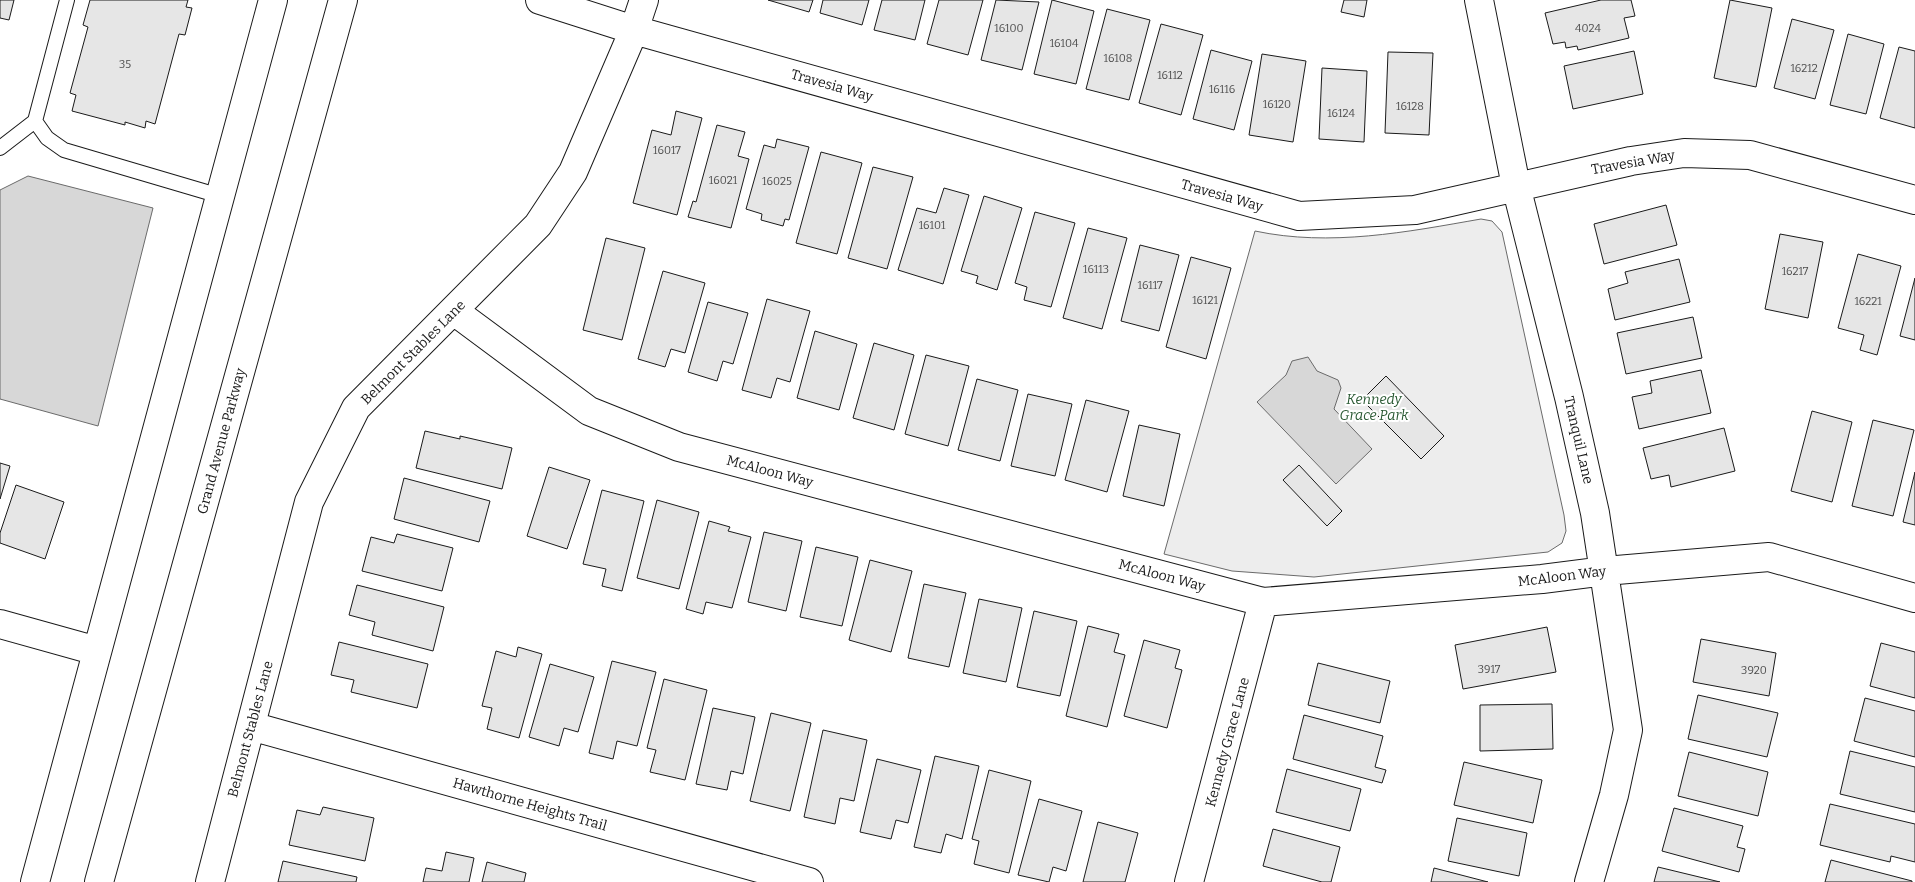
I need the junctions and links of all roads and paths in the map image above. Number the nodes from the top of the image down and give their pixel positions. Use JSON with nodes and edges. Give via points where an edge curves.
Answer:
{"nodes":[{"id":1,"x":68,"y":0,"type":"edge"},
{"id":2,"x":272,"y":0,"type":"edge"},
{"id":3,"x":343,"y":0,"type":"edge"},
{"id":4,"x":540,"y":0,"type":"edge"},
{"id":5,"x":644,"y":0,"type":"edge"},
{"id":6,"x":1479,"y":0,"type":"edge"},
{"id":7,"x":634,"y":30,"type":"junction"},
{"id":8,"x":35,"y":121,"type":"junction"},
{"id":9,"x":0,"y":148,"type":"edge"},
{"id":10,"x":1516,"y":186,"type":"junction"},
{"id":11,"x":220,"y":196,"type":"junction"},
{"id":12,"x":1915,"y":200,"type":"edge"},
{"id":13,"x":454,"y":311,"type":"junction"},
{"id":14,"x":1605,"y":571,"type":"junction"},
{"id":15,"x":1915,"y":598,"type":"edge"},
{"id":16,"x":1263,"y":602,"type":"junction"},
{"id":17,"x":0,"y":624,"type":"edge"},
{"id":18,"x":97,"y":651,"type":"junction"},
{"id":19,"x":250,"y":726,"type":"junction"},
{"id":20,"x":35,"y":882,"type":"edge"},
{"id":21,"x":99,"y":882,"type":"edge"},
{"id":22,"x":210,"y":882,"type":"edge"},
{"id":23,"x":809,"y":882,"type":"edge"},
{"id":24,"x":1189,"y":882,"type":"edge"},
{"id":25,"x":1589,"y":882,"type":"edge"}],
"edges":[{"from":1,"to":8,"type":"lane"},
{"from":2,"to":11,"type":"street"},
{"from":3,"to":21,"type":"street","name":"Grand Avenue Parkway"},
{"from":4,"to":7,"type":"street","name":"Travesia Way"},
{"from":5,"to":7,"type":"street","name":"Belmont Stables Lane"},
{"from":6,"to":10,"type":"street","name":"Tranquil Lane"},
{"from":7,"to":10,"type":"street","name":"Travesia Way","via":[[1299,216],[1415,210]]},
{"from":7,"to":13,"type":"street","name":"Belmont Stables Lane","via":[[568,180],[538,225]]},
{"from":8,"to":9,"type":"lane"},
{"from":8,"to":11,"type":"lane","via":[[47,138],[64,150]]},
{"from":10,"to":12,"type":"street","name":"Travesia Way","via":[[1684,153],[1750,155]]},
{"from":10,"to":14,"type":"street","name":"Tranquil Lane","via":[[1569,396]]},
{"from":11,"to":18,"type":"street"},
{"from":13,"to":16,"type":"street","name":"McAloon Way","via":[[589,412],[679,447]]},
{"from":13,"to":19,"type":"street","name":"Belmont Stables Lane","via":[[356,408],[309,502]]},
{"from":14,"to":15,"type":"street","name":"McAloon Way","via":[[1769,557]]},
{"from":14,"to":16,"type":"street","name":"McAloon Way"},
{"from":14,"to":25,"type":"street","name":"Tranquil Lane","via":[[1628,730],[1614,795]]},
{"from":16,"to":24,"type":"street","name":"Kennedy Grace Lane"},
{"from":17,"to":18,"type":"street"},
{"from":18,"to":20,"type":"street"},
{"from":19,"to":22,"type":"street","name":"Belmont Stables Lane"},
{"from":19,"to":23,"type":"street","name":"Hawthorne Heights Trail"}]}
